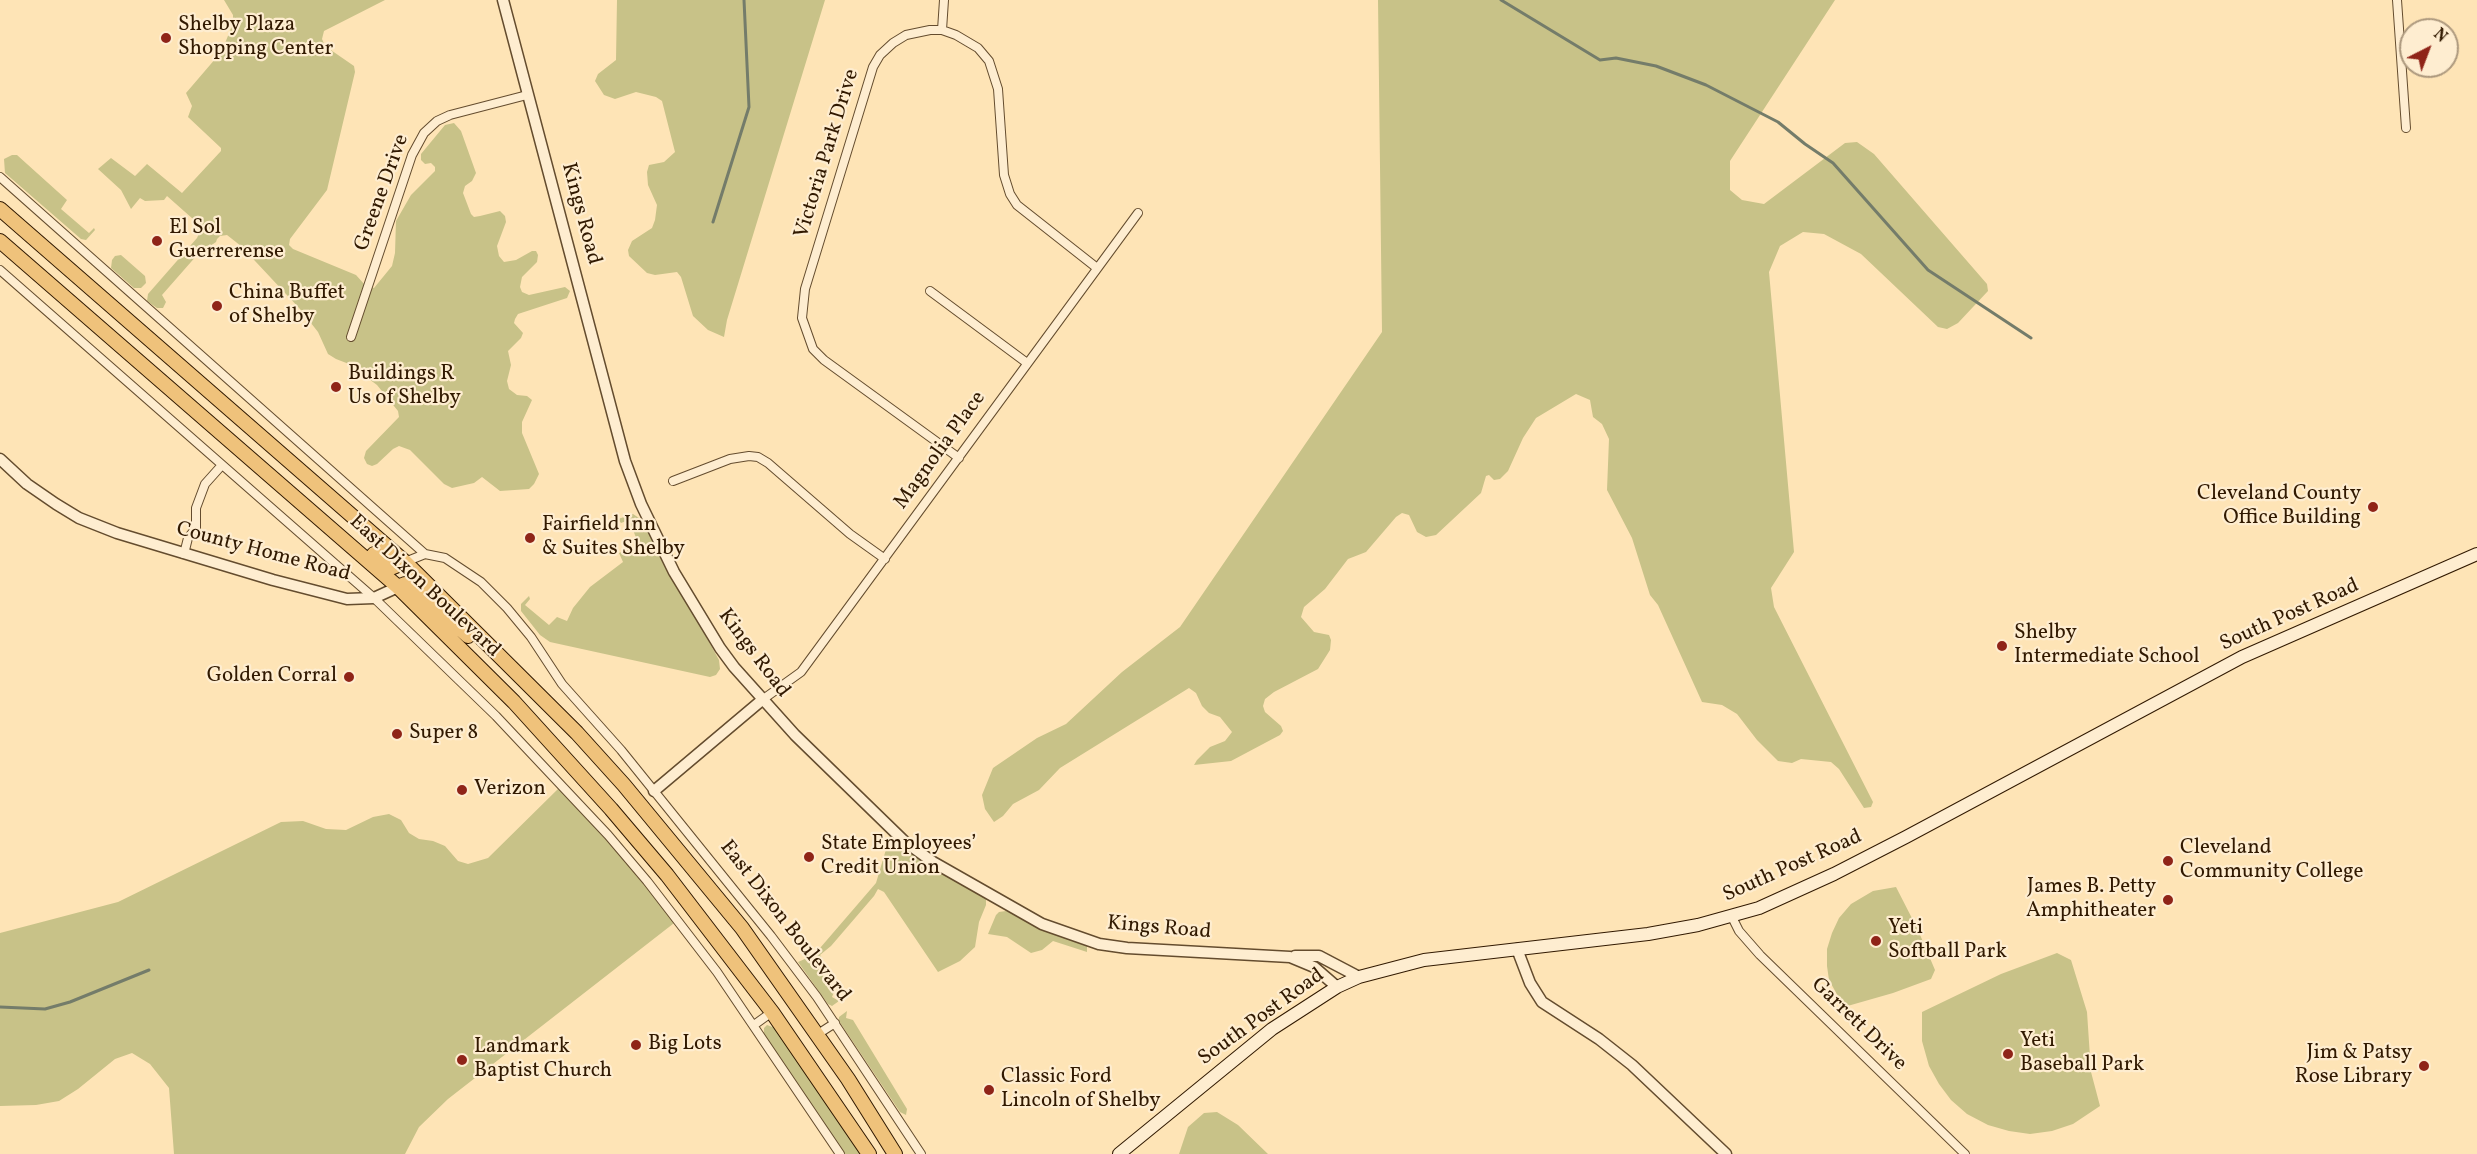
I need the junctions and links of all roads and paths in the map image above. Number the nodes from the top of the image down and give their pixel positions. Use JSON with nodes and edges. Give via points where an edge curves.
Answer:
{"nodes":[{"id":1,"x":503,"y":0,"type":"edge"},
{"id":2,"x":944,"y":0,"type":"edge"},
{"id":3,"x":2397,"y":0,"type":"edge"},
{"id":4,"x":942,"y":30,"type":"junction"},
{"id":5,"x":527,"y":95,"type":"junction"},
{"id":6,"x":2406,"y":128,"type":"dead end"},
{"id":7,"x":0,"y":177,"type":"edge"},
{"id":8,"x":0,"y":209,"type":"edge"},
{"id":9,"x":1138,"y":213,"type":"dead end"},
{"id":10,"x":0,"y":241,"type":"edge"},
{"id":11,"x":1097,"y":268,"type":"junction"},
{"id":12,"x":0,"y":270,"type":"edge"},
{"id":13,"x":930,"y":291,"type":"dead end"},
{"id":14,"x":351,"y":337,"type":"dead end"},
{"id":15,"x":1027,"y":363,"type":"junction"},
{"id":16,"x":250,"y":458,"type":"junction"},
{"id":17,"x":959,"y":458,"type":"junction"},
{"id":18,"x":0,"y":459,"type":"edge"},
{"id":19,"x":222,"y":465,"type":"junction"},
{"id":20,"x":673,"y":482,"type":"dead end"},
{"id":21,"x":184,"y":554,"type":"junction"},
{"id":22,"x":425,"y":554,"type":"junction"},
{"id":23,"x":2477,"y":554,"type":"edge"},
{"id":24,"x":885,"y":559,"type":"junction"},
{"id":25,"x":405,"y":562,"type":"junction"},
{"id":26,"x":398,"y":587,"type":"junction"},
{"id":27,"x":374,"y":598,"type":"junction"},
{"id":28,"x":509,"y":664,"type":"junction"},
{"id":29,"x":762,"y":700,"type":"junction"},
{"id":30,"x":654,"y":791,"type":"junction"},
{"id":31,"x":1732,"y":917,"type":"junction"},
{"id":32,"x":1516,"y":949,"type":"junction"},
{"id":33,"x":1290,"y":957,"type":"junction"},
{"id":34,"x":1359,"y":976,"type":"junction"},
{"id":35,"x":1337,"y":987,"type":"junction"},
{"id":36,"x":772,"y":1012,"type":"junction"},
{"id":37,"x":835,"y":1023,"type":"junction"},
{"id":38,"x":754,"y":1025,"type":"junction"},
{"id":39,"x":818,"y":1034,"type":"junction"},
{"id":40,"x":840,"y":1154,"type":"edge"},
{"id":41,"x":869,"y":1154,"type":"edge"},
{"id":42,"x":895,"y":1154,"type":"edge"},
{"id":43,"x":921,"y":1154,"type":"edge"},
{"id":44,"x":1119,"y":1154,"type":"edge"},
{"id":45,"x":1726,"y":1154,"type":"edge"},
{"id":46,"x":1965,"y":1154,"type":"edge"}],
"edges":[{"from":1,"to":5,"type":"street","name":"Kings Road"},
{"from":2,"to":4,"type":"street"},
{"from":3,"to":6,"type":"street"},
{"from":4,"to":11,"type":"street","via":[[966,40],[989,61],[998,89],[1004,175],[1017,205]]},
{"from":4,"to":17,"type":"street","name":"Victoria Park Drive","via":[[906,35],[879,55],[873,67],[805,289],[802,318],[813,349],[824,360]]},
{"from":5,"to":14,"type":"street","name":"Greene Drive","via":[[450,115],[424,133],[412,155]]},
{"from":5,"to":29,"type":"street","name":"Kings Road","via":[[625,461],[641,504],[703,621],[734,668]]},
{"from":7,"to":22,"type":"street","name":"East Dixon Boulevard"},
{"from":8,"to":25,"type":"highway","name":"East Dixon Boulevard"},
{"from":9,"to":11,"type":"street","name":"Magnolia Place"},
{"from":10,"to":16,"type":"highway","name":"East Dixon Boulevard"},
{"from":11,"to":15,"type":"street","name":"Magnolia Place"},
{"from":12,"to":19,"type":"street","name":"East Dixon Boulevard"},
{"from":13,"to":15,"type":"street"},
{"from":15,"to":17,"type":"street","name":"Magnolia Place"},
{"from":16,"to":25,"type":"highway","via":[[266,462],[384,563],[393,567]]},
{"from":16,"to":26,"type":"highway","name":"East Dixon Boulevard"},
{"from":17,"to":24,"type":"street","name":"Magnolia Place"},
{"from":18,"to":21,"type":"street","name":"County Home Road","via":[[27,484],[80,518]]},
{"from":19,"to":21,"type":"street","via":[[206,484],[196,508],[196,528],[188,538]]},
{"from":19,"to":27,"type":"street","name":"East Dixon Boulevard"},
{"from":20,"to":24,"type":"street","via":[[730,459],[758,457]]},
{"from":21,"to":27,"type":"street","name":"County Home Road","via":[[319,593],[347,599]]},
{"from":22,"to":25,"type":"street","name":"East Dixon Boulevard"},
{"from":22,"to":30,"type":"street","name":"East Dixon Boulevard","via":[[458,565],[507,608],[562,684]]},
{"from":23,"to":31,"type":"main road","name":"South Post Road","via":[[2242,657],[1844,869]]},
{"from":24,"to":29,"type":"street","name":"Magnolia Place","via":[[801,672]]},
{"from":25,"to":28,"type":"highway","name":"East Dixon Boulevard"},
{"from":26,"to":27,"type":"street","name":"County Home Road"},
{"from":26,"to":28,"type":"highway","via":[[405,584],[414,588],[490,656]]},
{"from":26,"to":36,"type":"highway","name":"East Dixon Boulevard","via":[[514,702],[612,809]]},
{"from":27,"to":38,"type":"street","name":"East Dixon Boulevard","via":[[496,716],[608,835],[676,917]]},
{"from":28,"to":39,"type":"highway","name":"East Dixon Boulevard","via":[[662,829],[742,928]]},
{"from":29,"to":30,"type":"street"},
{"from":29,"to":33,"type":"street","name":"Kings Road","via":[[904,841],[933,862],[1042,924],[1099,944],[1126,948]]},
{"from":30,"to":37,"type":"street","name":"East Dixon Boulevard","via":[[771,936]]},
{"from":31,"to":32,"type":"main road","name":"South Post Road","via":[[1648,934]]},
{"from":31,"to":46,"type":"street","name":"Garrett Drive","via":[[1760,955]]},
{"from":32,"to":34,"type":"main road","name":"South Post Road","via":[[1424,960]]},
{"from":32,"to":45,"type":"street","via":[[1542,1002],[1632,1065]]},
{"from":33,"to":34,"type":"street","via":[[1318,956]]},
{"from":33,"to":35,"type":"street","name":"Kings Road","via":[[1314,967]]},
{"from":34,"to":35,"type":"main road","name":"South Post Road"},
{"from":35,"to":44,"type":"main road","name":"South Post Road","via":[[1264,1035]]},
{"from":36,"to":38,"type":"street"},
{"from":36,"to":41,"type":"highway","name":"East Dixon Boulevard"},
{"from":37,"to":39,"type":"street"},
{"from":37,"to":43,"type":"street","name":"East Dixon Boulevard"},
{"from":38,"to":40,"type":"street","name":"East Dixon Boulevard"},
{"from":39,"to":42,"type":"highway","name":"East Dixon Boulevard"}]}
